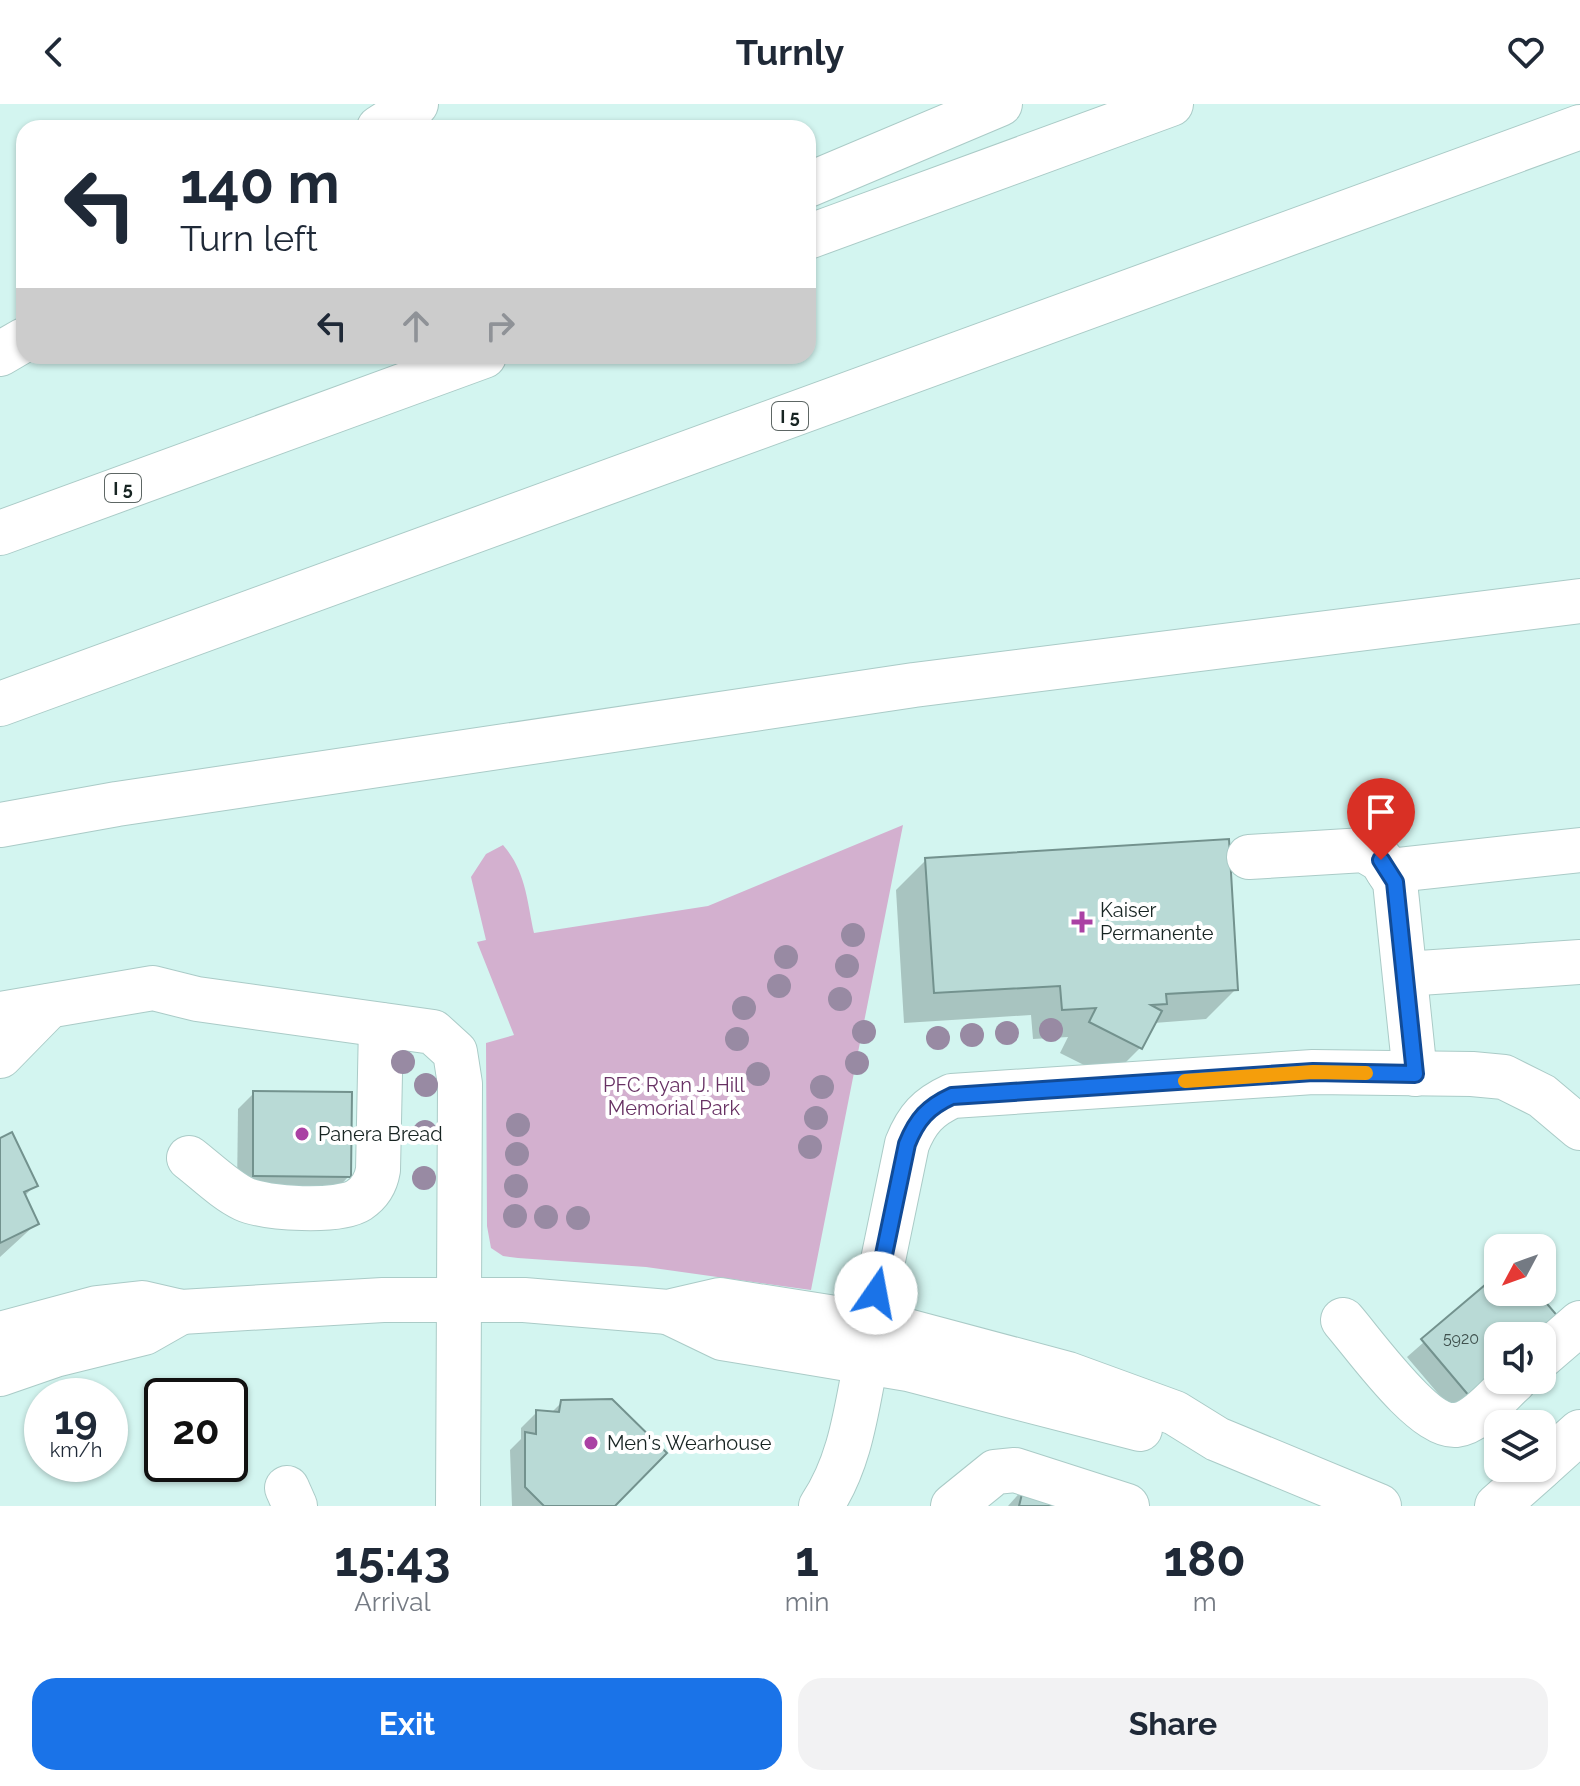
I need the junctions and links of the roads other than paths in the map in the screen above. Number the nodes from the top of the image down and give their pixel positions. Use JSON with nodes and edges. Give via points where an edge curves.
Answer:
{"nodes":[{"id":1,"x":416,"y":104,"type":"edge"},
{"id":2,"x":1000,"y":104,"type":"edge"},
{"id":3,"x":1171,"y":104,"type":"edge"},
{"id":4,"x":391,"y":120,"type":"edge"},
{"id":5,"x":1580,"y":127,"type":"edge"},
{"id":6,"x":816,"y":182,"type":"edge"},
{"id":7,"x":816,"y":234,"type":"edge"},
{"id":8,"x":410,"y":364,"type":"edge"},
{"id":9,"x":462,"y":364,"type":"edge"},
{"id":10,"x":246,"y":443,"type":"junction"},
{"id":11,"x":0,"y":533,"type":"edge"},
{"id":12,"x":1580,"y":601,"type":"edge"},
{"id":13,"x":0,"y":704,"type":"edge"},
{"id":14,"x":0,"y":825,"type":"edge"},
{"id":15,"x":1580,"y":850,"type":"edge"},
{"id":16,"x":1249,"y":857,"type":"dead end"},
{"id":17,"x":1388,"y":871,"type":"junction"},
{"id":18,"x":1580,"y":962,"type":"edge"},
{"id":19,"x":1405,"y":974,"type":"junction"},
{"id":20,"x":49,"y":1006,"type":"junction"},
{"id":21,"x":0,"y":1014,"type":"edge"},
{"id":22,"x":381,"y":1025,"type":"junction"},
{"id":23,"x":0,"y":1056,"type":"edge"},
{"id":24,"x":1415,"y":1074,"type":"junction"},
{"id":25,"x":1580,"y":1128,"type":"edge"},
{"id":26,"x":189,"y":1158,"type":"dead end"},
{"id":27,"x":457,"y":1301,"type":"junction"},
{"id":28,"x":181,"y":1312,"type":"junction"},
{"id":29,"x":1343,"y":1320,"type":"dead end"},
{"id":30,"x":1580,"y":1323,"type":"edge"},
{"id":31,"x":0,"y":1334,"type":"edge"},
{"id":32,"x":868,"y":1342,"type":"junction"},
{"id":33,"x":1556,"y":1344,"type":"edge"},
{"id":34,"x":0,"y":1374,"type":"edge"},
{"id":35,"x":1499,"y":1394,"type":"edge"},
{"id":36,"x":1580,"y":1432,"type":"edge"},
{"id":37,"x":1556,"y":1453,"type":"edge"},
{"id":38,"x":458,"y":1506,"type":"edge"},
{"id":39,"x":821,"y":1506,"type":"edge"},
{"id":40,"x":953,"y":1506,"type":"edge"},
{"id":41,"x":1127,"y":1506,"type":"edge"},
{"id":42,"x":1379,"y":1506,"type":"edge"}],
"edges":[{"from":1,"to":4,"type":"main road"},
{"from":2,"to":6,"type":"main road"},
{"from":3,"to":7,"type":"main road"},
{"from":5,"to":13,"type":"main road","number":"I 5"},
{"from":8,"to":10,"type":"main road","number":"I 5"},
{"from":9,"to":10,"type":"main road","number":"I 5"},
{"from":10,"to":11,"type":"main road","number":"I 5"},
{"from":12,"to":14,"type":"main road","via":[[914,685]]},
{"from":15,"to":17,"type":"main road"},
{"from":16,"to":17,"type":"main road","via":[[1364,850]]},
{"from":17,"to":19,"type":"main road","via":[[1395,882]]},
{"from":18,"to":19,"type":"main road"},
{"from":19,"to":24,"type":"main road"},
{"from":20,"to":21,"type":"main road"},
{"from":20,"to":22,"type":"main road","via":[[153,988]]},
{"from":20,"to":23,"type":"main road"},
{"from":22,"to":26,"type":"main road","via":[[378,1170],[375,1184],[360,1199],[347,1206],[274,1207],[243,1199]]},
{"from":22,"to":27,"type":"main road","via":[[433,1032],[455,1052],[460,1084]]},
{"from":24,"to":25,"type":"main road","via":[[1504,1077],[1542,1096]]},
{"from":24,"to":32,"type":"main road","via":[[1313,1072],[952,1096],[923,1114],[907,1144]]},
{"from":27,"to":28,"type":"main road"},
{"from":27,"to":32,"type":"main road","via":[[524,1300],[668,1312],[722,1338]]},
{"from":27,"to":38,"type":"main road"},
{"from":28,"to":31,"type":"main road","via":[[142,1303],[97,1308]]},
{"from":28,"to":34,"type":"main road","via":[[144,1333]]},
{"from":29,"to":35,"type":"main road","via":[[1419,1408],[1437,1420],[1455,1425],[1470,1419]]},
{"from":30,"to":33,"type":"main road"},
{"from":32,"to":39,"type":"main road","via":[[847,1454]]},
{"from":32,"to":42,"type":"main road","via":[[953,1341],[1094,1383],[1175,1413],[1217,1439]]},
{"from":36,"to":37,"type":"main road"},
{"from":40,"to":41,"type":"main road","via":[[995,1472],[1015,1470]]}]}
